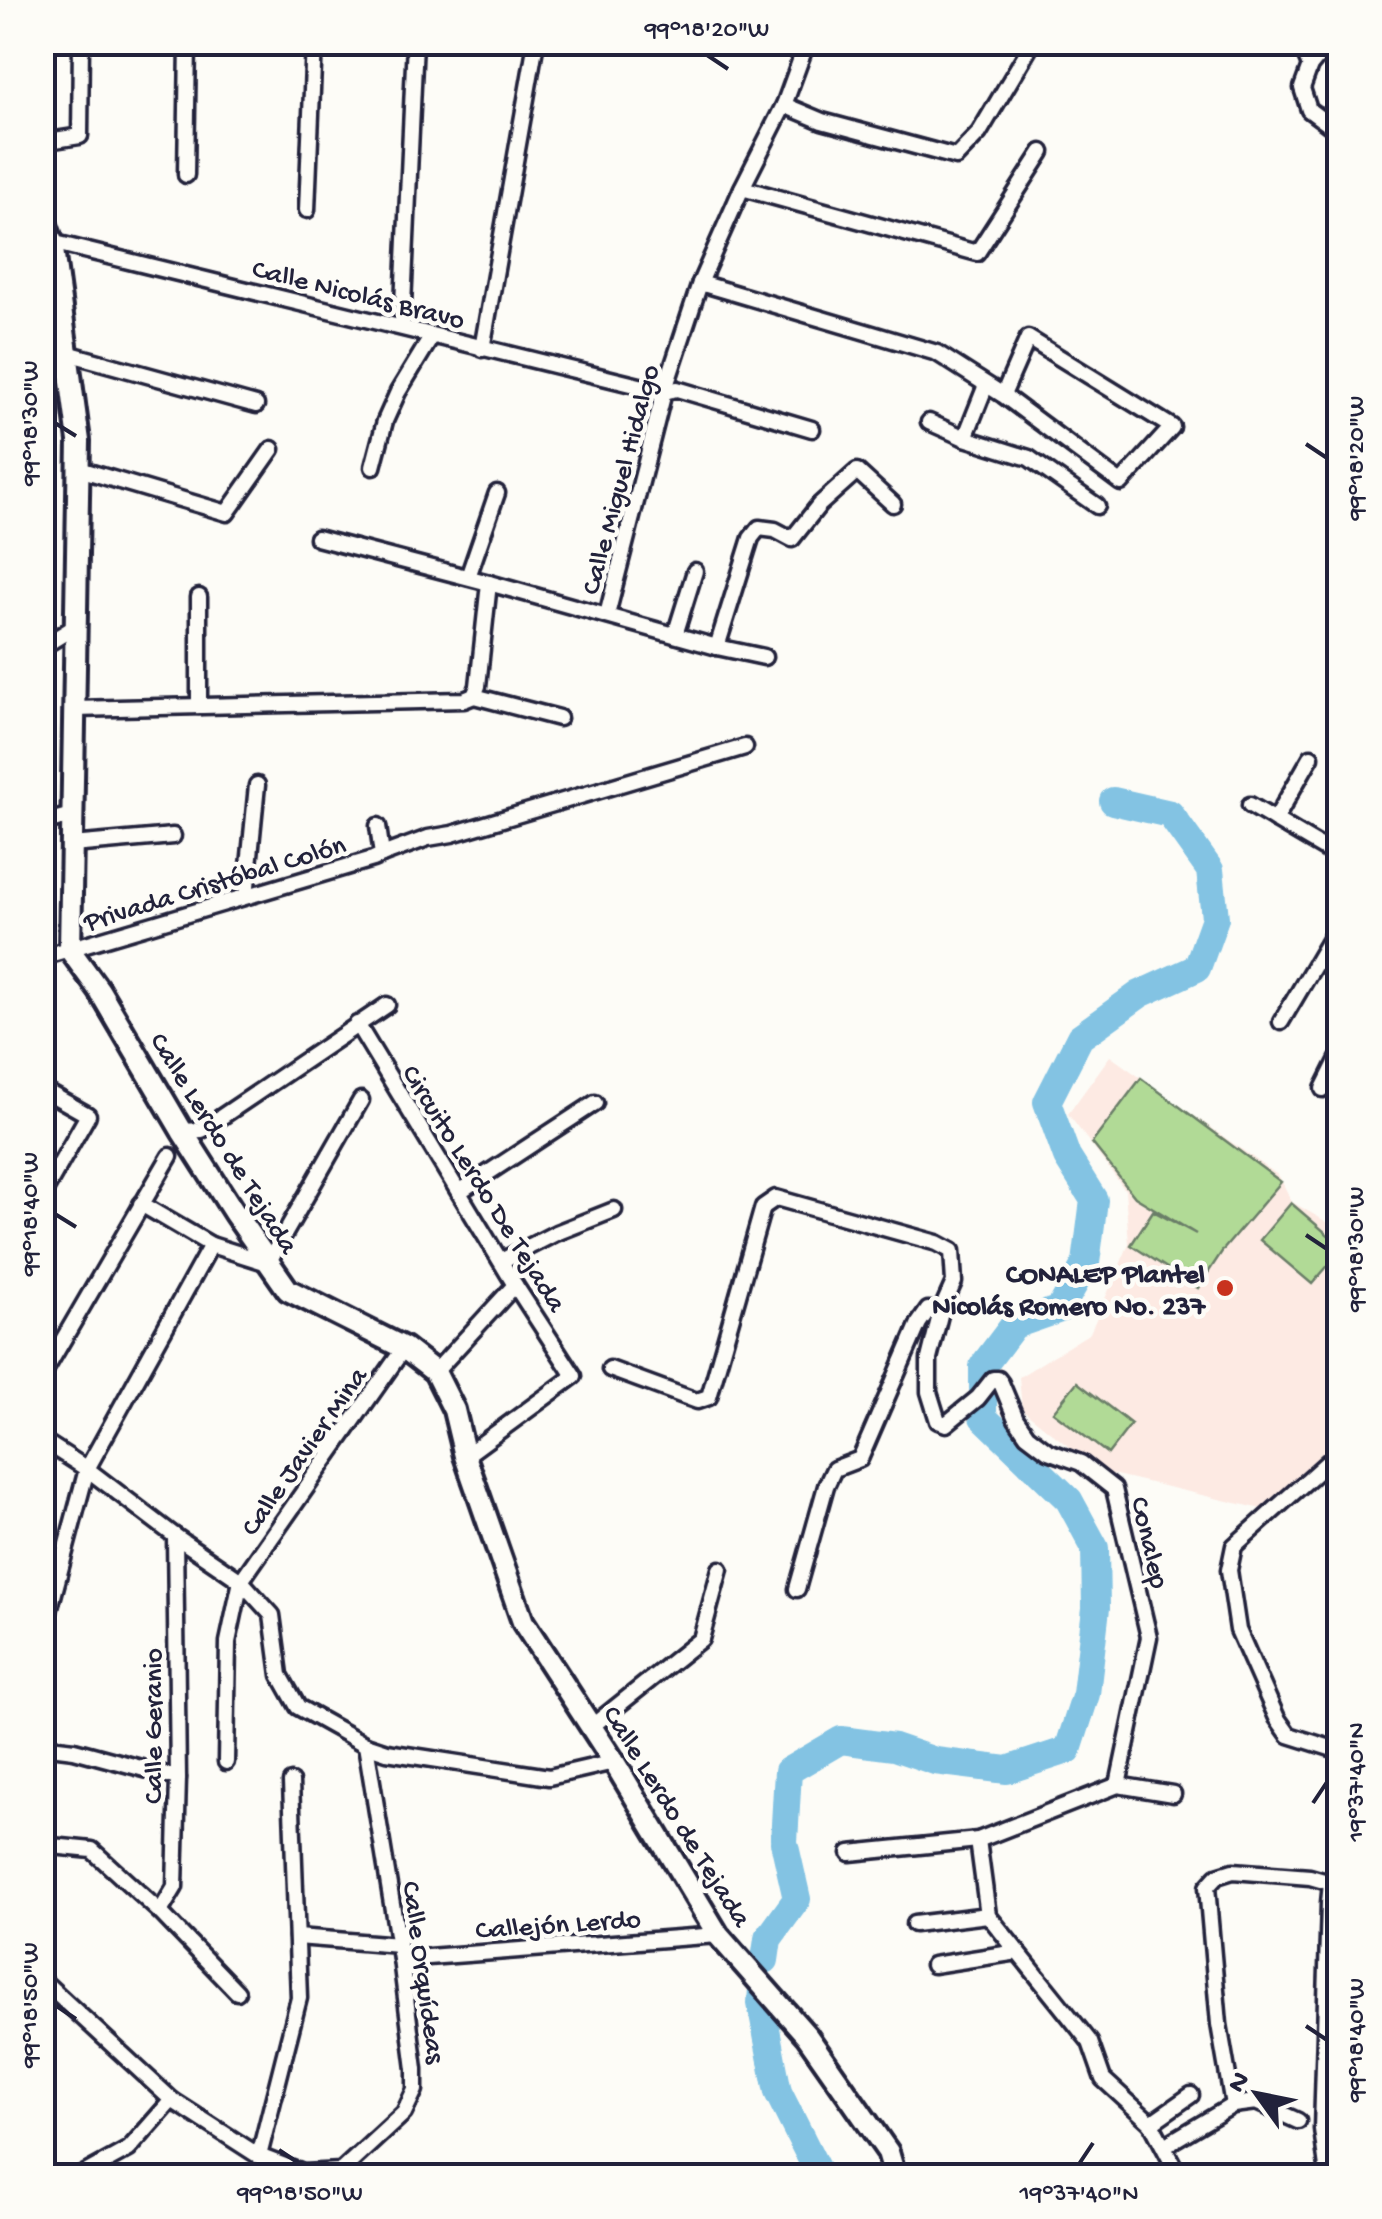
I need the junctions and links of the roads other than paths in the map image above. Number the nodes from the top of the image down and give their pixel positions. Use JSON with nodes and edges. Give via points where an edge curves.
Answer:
{"nodes":[{"id":1,"x":81,"y":42,"type":"edge"},
{"id":2,"x":188,"y":42,"type":"edge"},
{"id":3,"x":314,"y":42,"type":"edge"},
{"id":4,"x":415,"y":42,"type":"edge"},
{"id":5,"x":536,"y":42,"type":"edge"},
{"id":6,"x":807,"y":42,"type":"edge"},
{"id":7,"x":1033,"y":42,"type":"edge"},
{"id":8,"x":1300,"y":42,"type":"edge"},
{"id":9,"x":1330,"y":42,"type":"edge"},
{"id":10,"x":1310,"y":66,"type":"junction"},
{"id":11,"x":784,"y":105,"type":"junction"},
{"id":12,"x":1340,"y":133,"type":"edge"},
{"id":13,"x":42,"y":142,"type":"edge"},
{"id":14,"x":1042,"y":152,"type":"dead end"},
{"id":15,"x":186,"y":175,"type":"dead end"},
{"id":16,"x":742,"y":188,"type":"junction"},
{"id":17,"x":307,"y":210,"type":"dead end"},
{"id":18,"x":42,"y":214,"type":"edge"},
{"id":19,"x":47,"y":241,"type":"edge"},
{"id":20,"x":700,"y":283,"type":"junction"},
{"id":21,"x":402,"y":327,"type":"junction"},
{"id":22,"x":432,"y":336,"type":"junction"},
{"id":23,"x":482,"y":349,"type":"junction"},
{"id":24,"x":67,"y":353,"type":"junction"},
{"id":25,"x":986,"y":385,"type":"junction"},
{"id":26,"x":664,"y":392,"type":"junction"},
{"id":27,"x":1003,"y":395,"type":"junction"},
{"id":28,"x":256,"y":406,"type":"dead end"},
{"id":29,"x":929,"y":422,"type":"dead end"},
{"id":30,"x":812,"y":429,"type":"dead end"},
{"id":31,"x":964,"y":438,"type":"junction"},
{"id":32,"x":272,"y":450,"type":"dead end"},
{"id":33,"x":373,"y":467,"type":"dead end"},
{"id":34,"x":79,"y":468,"type":"junction"},
{"id":35,"x":497,"y":493,"type":"dead end"},
{"id":36,"x":893,"y":504,"type":"dead end"},
{"id":37,"x":1097,"y":506,"type":"dead end"},
{"id":38,"x":316,"y":538,"type":"dead end"},
{"id":39,"x":695,"y":571,"type":"dead end"},
{"id":40,"x":468,"y":577,"type":"junction"},
{"id":41,"x":488,"y":583,"type":"junction"},
{"id":42,"x":198,"y":597,"type":"dead end"},
{"id":43,"x":608,"y":616,"type":"junction"},
{"id":44,"x":76,"y":626,"type":"junction"},
{"id":45,"x":675,"y":635,"type":"junction"},
{"id":46,"x":42,"y":647,"type":"edge"},
{"id":47,"x":718,"y":647,"type":"junction"},
{"id":48,"x":764,"y":657,"type":"dead end"},
{"id":49,"x":474,"y":696,"type":"junction"},
{"id":50,"x":199,"y":706,"type":"junction"},
{"id":51,"x":74,"y":709,"type":"junction"},
{"id":52,"x":558,"y":718,"type":"dead end"},
{"id":53,"x":745,"y":746,"type":"dead end"},
{"id":54,"x":1311,"y":757,"type":"dead end"},
{"id":55,"x":257,"y":785,"type":"dead end"},
{"id":56,"x":1250,"y":805,"type":"dead end"},
{"id":57,"x":72,"y":815,"type":"junction"},
{"id":58,"x":1276,"y":820,"type":"junction"},
{"id":59,"x":42,"y":823,"type":"edge"},
{"id":60,"x":378,"y":826,"type":"dead end"},
{"id":61,"x":173,"y":836,"type":"dead end"},
{"id":62,"x":72,"y":845,"type":"junction"},
{"id":63,"x":378,"y":857,"type":"junction"},
{"id":64,"x":1340,"y":858,"type":"edge"},
{"id":65,"x":246,"y":896,"type":"junction"},
{"id":66,"x":1340,"y":922,"type":"edge"},
{"id":67,"x":70,"y":950,"type":"junction"},
{"id":68,"x":42,"y":957,"type":"edge"},
{"id":69,"x":386,"y":1004,"type":"dead end"},
{"id":70,"x":1281,"y":1022,"type":"dead end"},
{"id":71,"x":357,"y":1024,"type":"junction"},
{"id":72,"x":1340,"y":1055,"type":"edge"},
{"id":73,"x":42,"y":1089,"type":"edge"},
{"id":74,"x":1324,"y":1089,"type":"dead end"},
{"id":75,"x":361,"y":1100,"type":"dead end"},
{"id":76,"x":595,"y":1104,"type":"dead end"},
{"id":77,"x":182,"y":1131,"type":"junction"},
{"id":78,"x":170,"y":1156,"type":"dead end"},
{"id":79,"x":459,"y":1192,"type":"junction"},
{"id":80,"x":42,"y":1196,"type":"edge"},
{"id":81,"x":141,"y":1204,"type":"junction"},
{"id":82,"x":614,"y":1210,"type":"dead end"},
{"id":83,"x":210,"y":1245,"type":"junction"},
{"id":84,"x":500,"y":1260,"type":"junction"},
{"id":85,"x":268,"y":1263,"type":"junction"},
{"id":86,"x":515,"y":1284,"type":"junction"},
{"id":87,"x":941,"y":1311,"type":"junction"},
{"id":88,"x":404,"y":1348,"type":"junction"},
{"id":89,"x":610,"y":1369,"type":"dead end"},
{"id":90,"x":436,"y":1372,"type":"junction"},
{"id":91,"x":42,"y":1376,"type":"edge"},
{"id":92,"x":42,"y":1440,"type":"edge"},
{"id":93,"x":1340,"y":1451,"type":"edge"},
{"id":94,"x":465,"y":1456,"type":"junction"},
{"id":95,"x":87,"y":1469,"type":"junction"},
{"id":96,"x":174,"y":1536,"type":"junction"},
{"id":97,"x":720,"y":1569,"type":"dead end"},
{"id":98,"x":241,"y":1581,"type":"junction"},
{"id":99,"x":798,"y":1589,"type":"dead end"},
{"id":100,"x":42,"y":1638,"type":"edge"},
{"id":101,"x":591,"y":1727,"type":"junction"},
{"id":102,"x":42,"y":1746,"type":"edge"},
{"id":103,"x":366,"y":1746,"type":"junction"},
{"id":104,"x":1340,"y":1752,"type":"edge"},
{"id":105,"x":226,"y":1762,"type":"dead end"},
{"id":106,"x":614,"y":1762,"type":"junction"},
{"id":107,"x":178,"y":1778,"type":"junction"},
{"id":108,"x":291,"y":1782,"type":"dead end"},
{"id":109,"x":1118,"y":1785,"type":"junction"},
{"id":110,"x":1173,"y":1794,"type":"dead end"},
{"id":111,"x":978,"y":1840,"type":"junction"},
{"id":112,"x":42,"y":1845,"type":"edge"},
{"id":113,"x":850,"y":1853,"type":"dead end"},
{"id":114,"x":1340,"y":1867,"type":"edge"},
{"id":115,"x":1331,"y":1883,"type":"junction"},
{"id":116,"x":1334,"y":1904,"type":"edge"},
{"id":117,"x":160,"y":1912,"type":"junction"},
{"id":118,"x":988,"y":1915,"type":"junction"},
{"id":119,"x":914,"y":1924,"type":"dead end"},
{"id":120,"x":718,"y":1935,"type":"junction"},
{"id":121,"x":297,"y":1937,"type":"junction"},
{"id":122,"x":400,"y":1952,"type":"junction"},
{"id":123,"x":1018,"y":1952,"type":"junction"},
{"id":124,"x":933,"y":1965,"type":"dead end"},
{"id":125,"x":42,"y":1980,"type":"edge"},
{"id":126,"x":237,"y":1992,"type":"dead end"},
{"id":127,"x":1191,"y":2095,"type":"dead end"},
{"id":128,"x":172,"y":2100,"type":"junction"},
{"id":129,"x":1233,"y":2105,"type":"junction"},
{"id":130,"x":1298,"y":2121,"type":"dead end"},
{"id":131,"x":1151,"y":2123,"type":"junction"},
{"id":132,"x":1164,"y":2146,"type":"junction"},
{"id":133,"x":260,"y":2156,"type":"junction"},
{"id":134,"x":343,"y":2174,"type":"edge"},
{"id":135,"x":80,"y":2176,"type":"edge"},
{"id":136,"x":896,"y":2176,"type":"edge"},
{"id":137,"x":1179,"y":2176,"type":"edge"},
{"id":138,"x":1328,"y":2176,"type":"edge"}],
"edges":[{"from":1,"to":13,"type":"street","via":[[80,136]]},
{"from":2,"to":15,"type":"street"},
{"from":3,"to":17,"type":"street"},
{"from":4,"to":21,"type":"street"},
{"from":5,"to":23,"type":"street"},
{"from":6,"to":11,"type":"street","name":"Calle Miguel Hidalgo"},
{"from":7,"to":11,"type":"street","via":[[979,134],[956,156]]},
{"from":8,"to":10,"type":"street"},
{"from":9,"to":10,"type":"street"},
{"from":10,"to":12,"type":"street","via":[[1302,88],[1309,110]]},
{"from":11,"to":16,"type":"street","name":"Calle Miguel Hidalgo"},
{"from":14,"to":16,"type":"street","via":[[977,253]]},
{"from":16,"to":20,"type":"street","name":"Calle Miguel Hidalgo"},
{"from":18,"to":19,"type":"main road"},
{"from":19,"to":21,"type":"street","name":"Calle Nicolás Bravo"},
{"from":19,"to":24,"type":"main road"},
{"from":20,"to":25,"type":"street","via":[[937,353]]},
{"from":20,"to":26,"type":"street","name":"Calle Miguel Hidalgo"},
{"from":21,"to":22,"type":"street","name":"Calle Nicolás Bravo"},
{"from":22,"to":23,"type":"street","name":"Calle Nicolás Bravo"},
{"from":22,"to":33,"type":"street","via":[[398,392]]},
{"from":23,"to":26,"type":"street","name":"Calle Nicolás Bravo"},
{"from":24,"to":28,"type":"street"},
{"from":24,"to":34,"type":"main road"},
{"from":25,"to":27,"type":"street"},
{"from":25,"to":31,"type":"street"},
{"from":26,"to":30,"type":"street","name":"Calle Nicolás Bravo","via":[[677,389]]},
{"from":26,"to":43,"type":"street","name":"Calle Miguel Hidalgo"},
{"from":27,"to":27,"type":"street","via":[[1121,483],[1172,427],[1028,338]]},
{"from":29,"to":31,"type":"street"},
{"from":31,"to":37,"type":"street","via":[[1029,458]]},
{"from":32,"to":34,"type":"street","via":[[227,513]]},
{"from":34,"to":44,"type":"main road"},
{"from":35,"to":40,"type":"street"},
{"from":36,"to":47,"type":"street","via":[[858,471],[792,538],[760,528],[751,538]]},
{"from":38,"to":40,"type":"street","name":"Calle Miguel Hidalgo"},
{"from":39,"to":45,"type":"street"},
{"from":40,"to":41,"type":"street","name":"Calle Miguel Hidalgo"},
{"from":41,"to":43,"type":"street","name":"Calle Miguel Hidalgo"},
{"from":41,"to":49,"type":"street"},
{"from":42,"to":50,"type":"street"},
{"from":43,"to":45,"type":"street"},
{"from":44,"to":46,"type":"street"},
{"from":44,"to":51,"type":"main road"},
{"from":45,"to":47,"type":"street"},
{"from":47,"to":48,"type":"street"},
{"from":49,"to":50,"type":"street"},
{"from":49,"to":52,"type":"street"},
{"from":50,"to":51,"type":"street"},
{"from":51,"to":57,"type":"main road"},
{"from":53,"to":63,"type":"street","name":"Privada Cristóbal Colón"},
{"from":54,"to":58,"type":"street"},
{"from":55,"to":65,"type":"street"},
{"from":56,"to":58,"type":"street"},
{"from":57,"to":59,"type":"street"},
{"from":57,"to":62,"type":"main road"},
{"from":58,"to":64,"type":"street"},
{"from":60,"to":63,"type":"street"},
{"from":61,"to":62,"type":"street"},
{"from":62,"to":67,"type":"main road"},
{"from":63,"to":65,"type":"street","name":"Privada Cristóbal Colón"},
{"from":65,"to":67,"type":"street","name":"Privada Cristóbal Colón"},
{"from":66,"to":70,"type":"street"},
{"from":67,"to":68,"type":"street","name":"Privada Cristóbal Colón"},
{"from":67,"to":77,"type":"main road","name":"Calle Lerdo de Tejada"},
{"from":69,"to":71,"type":"street"},
{"from":71,"to":77,"type":"street","via":[[202,1130]]},
{"from":71,"to":79,"type":"street","name":"Circuito Lerdo De Tejada"},
{"from":72,"to":74,"type":"street"},
{"from":73,"to":80,"type":"street","via":[[88,1115]]},
{"from":75,"to":85,"type":"street"},
{"from":76,"to":79,"type":"street"},
{"from":77,"to":85,"type":"main road","name":"Calle Lerdo de Tejada"},
{"from":78,"to":81,"type":"street"},
{"from":79,"to":84,"type":"street","name":"Circuito Lerdo De Tejada"},
{"from":81,"to":83,"type":"street"},
{"from":81,"to":91,"type":"street"},
{"from":82,"to":84,"type":"street"},
{"from":83,"to":85,"type":"street"},
{"from":83,"to":95,"type":"street"},
{"from":84,"to":86,"type":"street","name":"Circuito Lerdo De Tejada"},
{"from":85,"to":88,"type":"main road","name":"Calle Lerdo de Tejada","via":[[288,1290]]},
{"from":86,"to":90,"type":"street"},
{"from":86,"to":94,"type":"street","name":"Circuito Lerdo De Tejada","via":[[574,1376]]},
{"from":87,"to":89,"type":"street","name":"Conalep","via":[[954,1282],[952,1251],[776,1198],[762,1207],[709,1396],[697,1401]]},
{"from":87,"to":99,"type":"street","via":[[928,1310],[918,1323],[860,1459],[834,1468]]},
{"from":87,"to":109,"type":"street","name":"Conalep","via":[[929,1360],[938,1421],[946,1424],[998,1379],[1027,1435],[1114,1489],[1149,1637]]},
{"from":88,"to":90,"type":"main road","name":"Calle Lerdo de Tejada"},
{"from":88,"to":98,"type":"street","name":"Calle Javier Mina"},
{"from":90,"to":94,"type":"main road","name":"Calle Lerdo de Tejada"},
{"from":92,"to":95,"type":"street"},
{"from":93,"to":104,"type":"street","via":[[1234,1546],[1229,1570],[1238,1630],[1278,1718],[1290,1735]]},
{"from":94,"to":101,"type":"main road","name":"Calle Lerdo de Tejada","via":[[522,1622]]},
{"from":95,"to":96,"type":"street"},
{"from":95,"to":100,"type":"street"},
{"from":96,"to":98,"type":"street"},
{"from":96,"to":107,"type":"street","name":"Calle Geranio"},
{"from":97,"to":101,"type":"street","via":[[701,1638]]},
{"from":98,"to":103,"type":"street","via":[[272,1615],[280,1675],[298,1707]]},
{"from":98,"to":105,"type":"street","via":[[228,1642]]},
{"from":101,"to":106,"type":"main road","name":"Calle Lerdo de Tejada"},
{"from":102,"to":107,"type":"street"},
{"from":103,"to":106,"type":"street","via":[[549,1777]]},
{"from":103,"to":122,"type":"street","name":"Calle Orquídeas"},
{"from":106,"to":120,"type":"main road","name":"Calle Lerdo de Tejada"},
{"from":107,"to":117,"type":"street","name":"Calle Geranio","via":[[175,1887]]},
{"from":108,"to":121,"type":"street"},
{"from":109,"to":110,"type":"street"},
{"from":109,"to":111,"type":"street"},
{"from":111,"to":113,"type":"street"},
{"from":111,"to":118,"type":"street"},
{"from":112,"to":117,"type":"street","via":[[92,1850]]},
{"from":114,"to":115,"type":"street"},
{"from":115,"to":116,"type":"street"},
{"from":115,"to":129,"type":"street","via":[[1233,1871],[1206,1887]]},
{"from":116,"to":138,"type":"street","via":[[1322,2129]]},
{"from":117,"to":126,"type":"street"},
{"from":118,"to":119,"type":"street"},
{"from":118,"to":123,"type":"street"},
{"from":120,"to":122,"type":"street","name":"Callejón Lerdo"},
{"from":120,"to":136,"type":"main road","name":"Calle Lerdo de Tejada","via":[[807,2036],[888,2152]]},
{"from":121,"to":122,"type":"street","name":"Callejón Lerdo"},
{"from":121,"to":133,"type":"street","via":[[299,1998]]},
{"from":122,"to":134,"type":"street","name":"Calle Orquídeas","via":[[415,2090],[404,2114]]},
{"from":123,"to":124,"type":"street"},
{"from":123,"to":131,"type":"street","via":[[1090,2042],[1103,2079]]},
{"from":125,"to":128,"type":"street","name":"Calle Orquídeas"},
{"from":127,"to":131,"type":"street"},
{"from":128,"to":133,"type":"street","name":"Calle Orquídeas"},
{"from":128,"to":135,"type":"street","via":[[129,2148]]},
{"from":129,"to":130,"type":"street","via":[[1256,2102]]},
{"from":129,"to":132,"type":"street"},
{"from":131,"to":132,"type":"street"},
{"from":132,"to":137,"type":"street"},
{"from":133,"to":134,"type":"street","name":"Calle Orquídeas","via":[[303,2174]]}]}
